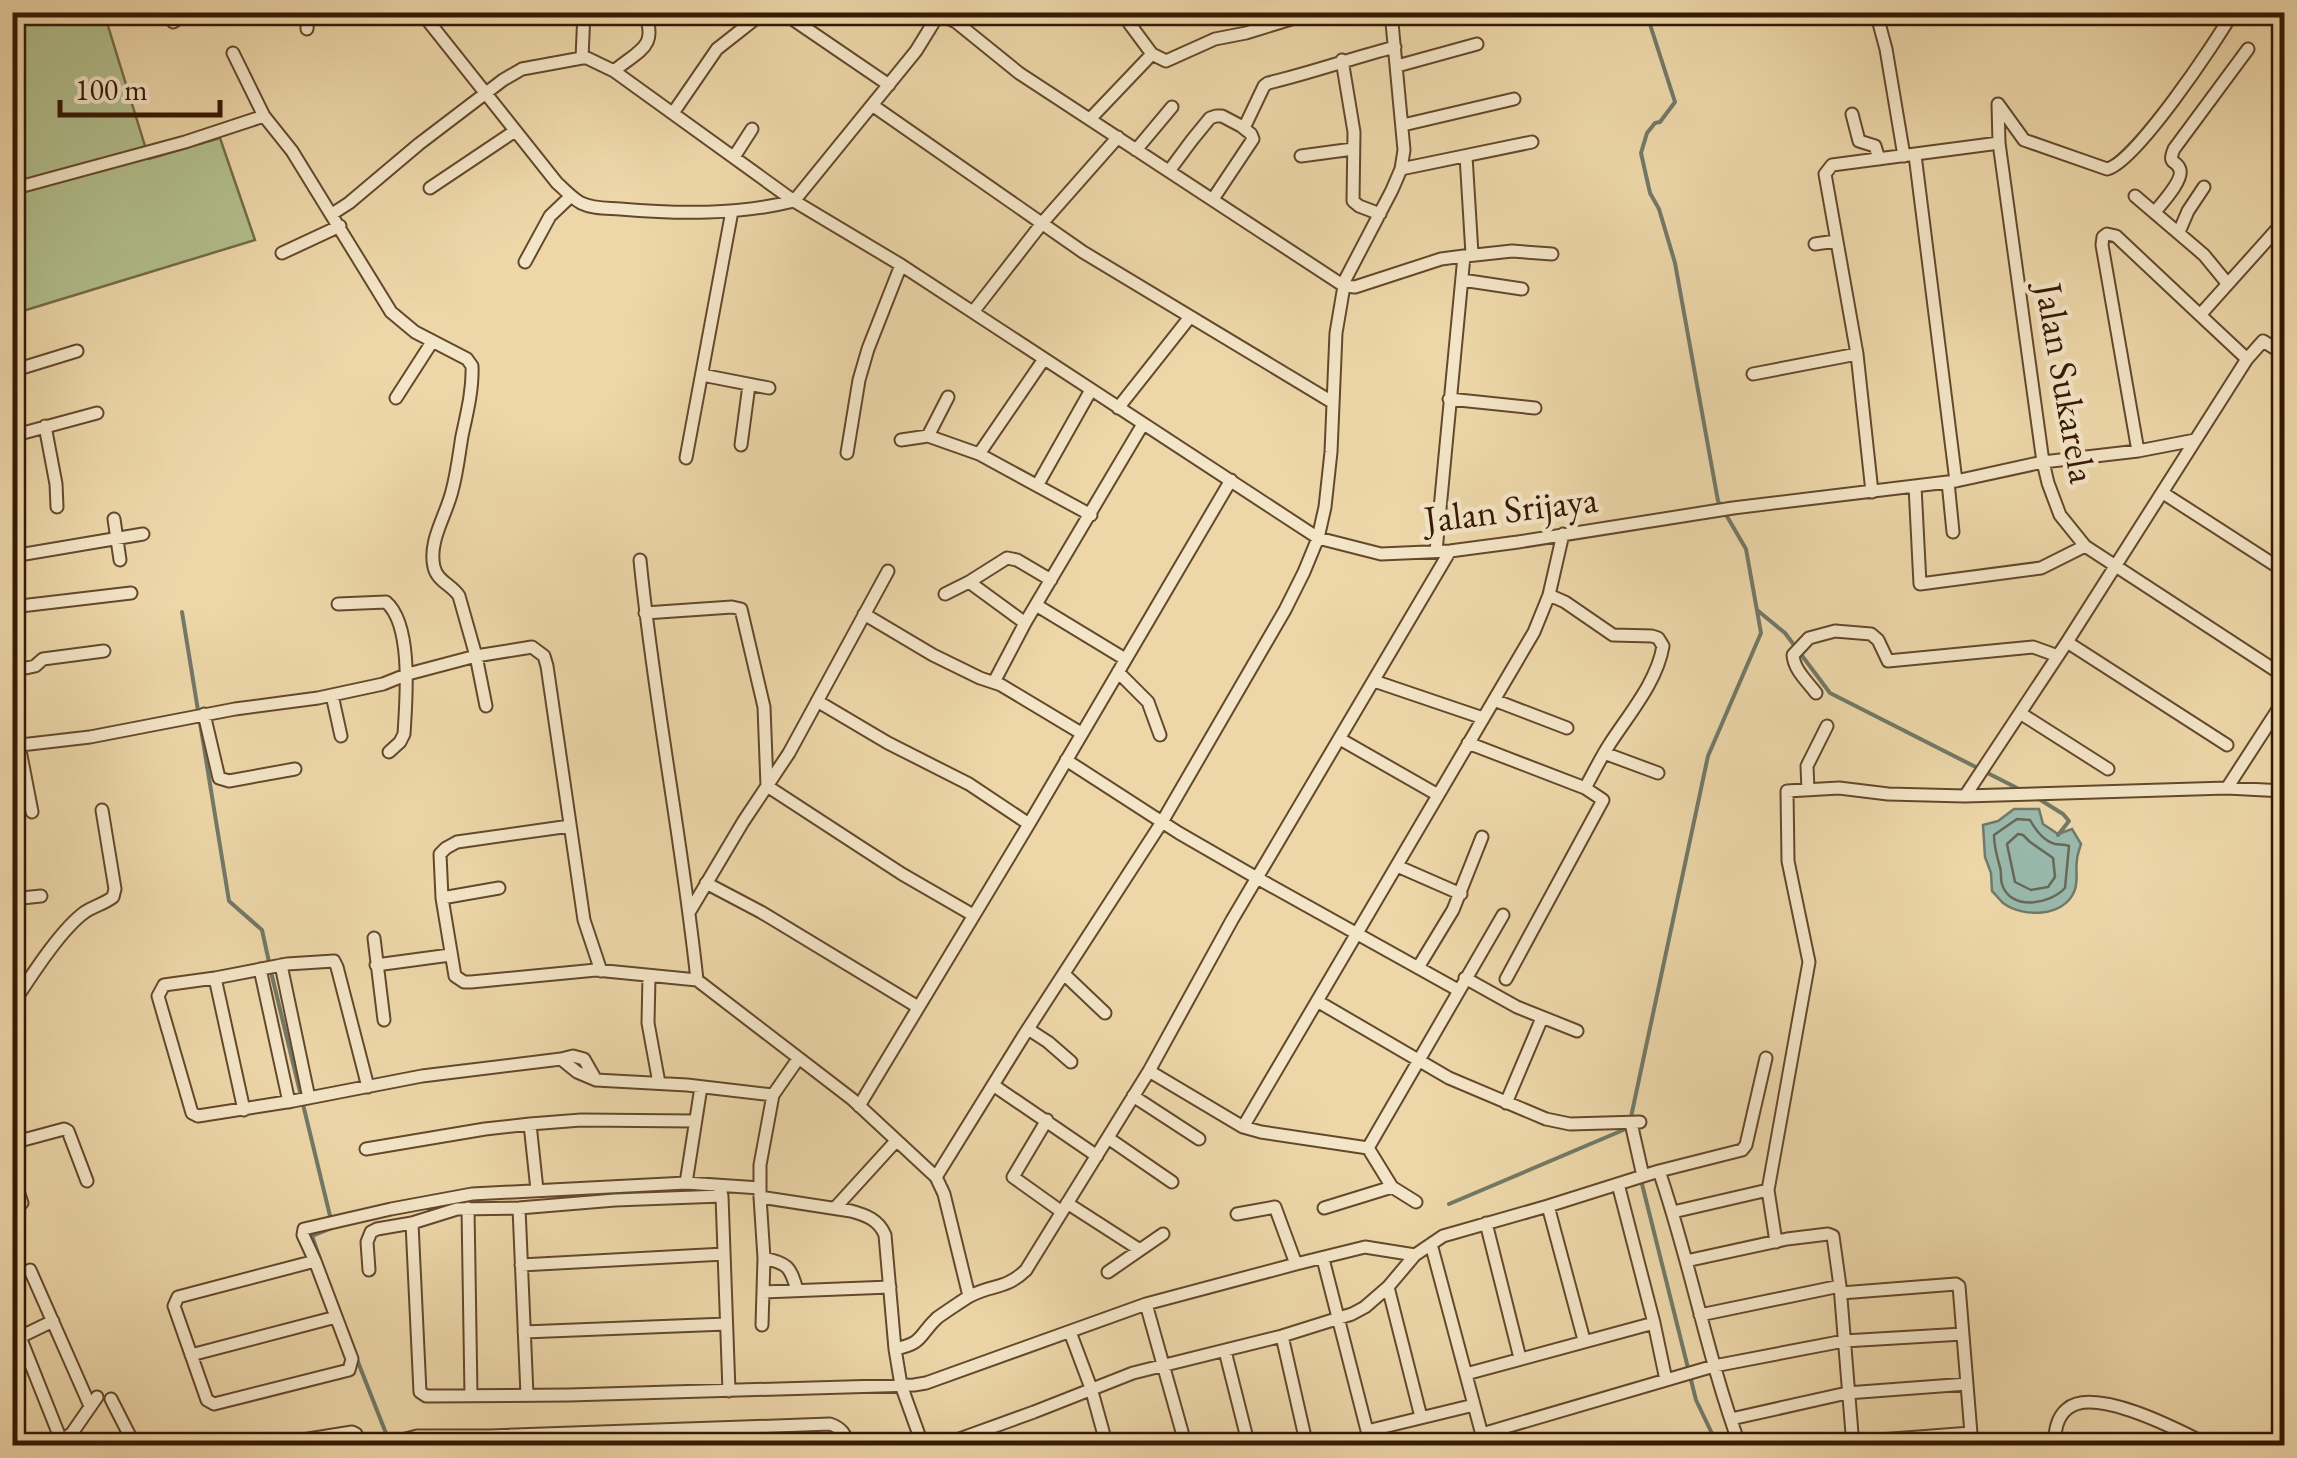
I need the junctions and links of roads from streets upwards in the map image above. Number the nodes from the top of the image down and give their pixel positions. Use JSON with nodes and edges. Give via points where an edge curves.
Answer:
{"nodes":[{"id":1,"x":190,"y":12,"type":"edge"},
{"id":2,"x":308,"y":12,"type":"edge"},
{"id":3,"x":421,"y":12,"type":"edge"},
{"id":4,"x":584,"y":12,"type":"edge"},
{"id":5,"x":644,"y":12,"type":"edge"},
{"id":6,"x":764,"y":12,"type":"edge"},
{"id":7,"x":782,"y":12,"type":"edge"},
{"id":8,"x":966,"y":12,"type":"edge"},
{"id":9,"x":1130,"y":12,"type":"edge"},
{"id":10,"x":1390,"y":12,"type":"edge"},
{"id":11,"x":1876,"y":12,"type":"edge"},
{"id":12,"x":2233,"y":12,"type":"edge"},
{"id":13,"x":1310,"y":13,"type":"edge"},
{"id":14,"x":940,"y":14,"type":"edge"},
{"id":15,"x":173,"y":22,"type":"dead end"},
{"id":16,"x":956,"y":22,"type":"junction"},
{"id":17,"x":307,"y":29,"type":"dead end"},
{"id":18,"x":1477,"y":44,"type":"dead end"},
{"id":19,"x":1394,"y":47,"type":"junction"},
{"id":20,"x":2248,"y":49,"type":"dead end"},
{"id":21,"x":233,"y":53,"type":"dead end"},
{"id":22,"x":1152,"y":54,"type":"junction"},
{"id":23,"x":582,"y":58,"type":"junction"},
{"id":24,"x":1342,"y":60,"type":"junction"},
{"id":25,"x":1397,"y":66,"type":"junction"},
{"id":26,"x":614,"y":71,"type":"junction"},
{"id":27,"x":888,"y":85,"type":"junction"},
{"id":28,"x":486,"y":95,"type":"junction"},
{"id":29,"x":1514,"y":99,"type":"dead end"},
{"id":30,"x":872,"y":106,"type":"junction"},
{"id":31,"x":1172,"y":107,"type":"dead end"},
{"id":32,"x":673,"y":113,"type":"junction"},
{"id":33,"x":1852,"y":114,"type":"dead end"},
{"id":34,"x":264,"y":116,"type":"junction"},
{"id":35,"x":1091,"y":118,"type":"junction"},
{"id":36,"x":1403,"y":125,"type":"junction"},
{"id":37,"x":752,"y":128,"type":"dead end"},
{"id":38,"x":1244,"y":128,"type":"junction"},
{"id":39,"x":515,"y":131,"type":"junction"},
{"id":40,"x":1118,"y":137,"type":"junction"},
{"id":41,"x":1532,"y":142,"type":"dead end"},
{"id":42,"x":1998,"y":143,"type":"junction"},
{"id":43,"x":1353,"y":149,"type":"junction"},
{"id":44,"x":1136,"y":150,"type":"junction"},
{"id":45,"x":1302,"y":156,"type":"dead end"},
{"id":46,"x":1466,"y":156,"type":"junction"},
{"id":47,"x":1910,"y":156,"type":"junction"},
{"id":48,"x":734,"y":157,"type":"junction"},
{"id":49,"x":1878,"y":159,"type":"junction"},
{"id":50,"x":1401,"y":169,"type":"junction"},
{"id":51,"x":1168,"y":171,"type":"junction"},
{"id":52,"x":2204,"y":187,"type":"dead end"},
{"id":53,"x":430,"y":188,"type":"dead end"},
{"id":54,"x":12,"y":189,"type":"edge"},
{"id":55,"x":571,"y":196,"type":"junction"},
{"id":56,"x":2135,"y":196,"type":"dead end"},
{"id":57,"x":1213,"y":199,"type":"junction"},
{"id":58,"x":794,"y":201,"type":"junction"},
{"id":59,"x":732,"y":212,"type":"junction"},
{"id":60,"x":2155,"y":212,"type":"junction"},
{"id":61,"x":1380,"y":214,"type":"junction"},
{"id":62,"x":336,"y":220,"type":"junction"},
{"id":63,"x":1043,"y":222,"type":"junction"},
{"id":64,"x":2284,"y":226,"type":"edge"},
{"id":65,"x":2179,"y":232,"type":"junction"},
{"id":66,"x":1836,"y":241,"type":"junction"},
{"id":67,"x":1815,"y":244,"type":"dead end"},
{"id":68,"x":282,"y":253,"type":"dead end"},
{"id":69,"x":1552,"y":254,"type":"dead end"},
{"id":70,"x":1468,"y":255,"type":"junction"},
{"id":71,"x":525,"y":262,"type":"dead end"},
{"id":72,"x":901,"y":265,"type":"junction"},
{"id":73,"x":1462,"y":280,"type":"junction"},
{"id":74,"x":2227,"y":282,"type":"junction"},
{"id":75,"x":1344,"y":286,"type":"junction"},
{"id":76,"x":1522,"y":289,"type":"dead end"},
{"id":77,"x":973,"y":312,"type":"junction"},
{"id":78,"x":2200,"y":315,"type":"junction"},
{"id":79,"x":1190,"y":317,"type":"junction"},
{"id":80,"x":432,"y":342,"type":"junction"},
{"id":81,"x":77,"y":351,"type":"dead end"},
{"id":82,"x":1857,"y":354,"type":"junction"},
{"id":83,"x":2284,"y":354,"type":"edge"},
{"id":84,"x":1044,"y":359,"type":"junction"},
{"id":85,"x":2247,"y":359,"type":"junction"},
{"id":86,"x":12,"y":371,"type":"edge"},
{"id":87,"x":1753,"y":374,"type":"dead end"},
{"id":88,"x":702,"y":375,"type":"junction"},
{"id":89,"x":750,"y":385,"type":"junction"},
{"id":90,"x":768,"y":388,"type":"dead end"},
{"id":91,"x":1091,"y":390,"type":"junction"},
{"id":92,"x":948,"y":397,"type":"dead end"},
{"id":93,"x":396,"y":398,"type":"dead end"},
{"id":94,"x":1449,"y":399,"type":"junction"},
{"id":95,"x":1332,"y":402,"type":"junction"},
{"id":96,"x":1118,"y":408,"type":"junction"},
{"id":97,"x":1535,"y":408,"type":"dead end"},
{"id":98,"x":97,"y":413,"type":"dead end"},
{"id":99,"x":1143,"y":424,"type":"junction"},
{"id":100,"x":44,"y":426,"type":"junction"},
{"id":101,"x":12,"y":436,"type":"edge"},
{"id":102,"x":928,"y":436,"type":"junction"},
{"id":103,"x":901,"y":440,"type":"dead end"},
{"id":104,"x":2195,"y":440,"type":"junction"},
{"id":105,"x":741,"y":445,"type":"dead end"},
{"id":106,"x":2138,"y":451,"type":"junction"},
{"id":107,"x":847,"y":453,"type":"dead end"},
{"id":108,"x":979,"y":454,"type":"junction"},
{"id":109,"x":686,"y":458,"type":"dead end"},
{"id":110,"x":2043,"y":462,"type":"junction"},
{"id":111,"x":1231,"y":480,"type":"junction"},
{"id":112,"x":1952,"y":481,"type":"junction"},
{"id":113,"x":1038,"y":484,"type":"junction"},
{"id":114,"x":1915,"y":486,"type":"junction"},
{"id":115,"x":1872,"y":492,"type":"junction"},
{"id":116,"x":2163,"y":493,"type":"junction"},
{"id":117,"x":56,"y":508,"type":"dead end"},
{"id":118,"x":1091,"y":515,"type":"junction"},
{"id":119,"x":114,"y":519,"type":"dead end"},
{"id":120,"x":1953,"y":532,"type":"dead end"},
{"id":121,"x":143,"y":534,"type":"dead end"},
{"id":122,"x":1563,"y":534,"type":"junction"},
{"id":123,"x":116,"y":538,"type":"junction"},
{"id":124,"x":1318,"y":538,"type":"junction"},
{"id":125,"x":2085,"y":546,"type":"junction"},
{"id":126,"x":1450,"y":550,"type":"junction"},
{"id":127,"x":1436,"y":552,"type":"junction"},
{"id":128,"x":13,"y":555,"type":"edge"},
{"id":129,"x":120,"y":560,"type":"dead end"},
{"id":130,"x":640,"y":560,"type":"dead end"},
{"id":131,"x":2114,"y":567,"type":"junction"},
{"id":132,"x":888,"y":571,"type":"dead end"},
{"id":133,"x":2284,"y":571,"type":"edge"},
{"id":134,"x":1051,"y":580,"type":"junction"},
{"id":135,"x":969,"y":582,"type":"junction"},
{"id":136,"x":132,"y":593,"type":"dead end"},
{"id":137,"x":944,"y":594,"type":"dead end"},
{"id":138,"x":1548,"y":595,"type":"junction"},
{"id":139,"x":338,"y":604,"type":"dead end"},
{"id":140,"x":1036,"y":605,"type":"junction"},
{"id":141,"x":13,"y":610,"type":"edge"},
{"id":142,"x":645,"y":613,"type":"junction"},
{"id":143,"x":864,"y":614,"type":"junction"},
{"id":144,"x":1025,"y":623,"type":"junction"},
{"id":145,"x":12,"y":635,"type":"edge"},
{"id":146,"x":2067,"y":642,"type":"junction"},
{"id":147,"x":104,"y":651,"type":"dead end"},
{"id":148,"x":476,"y":656,"type":"junction"},
{"id":149,"x":2058,"y":656,"type":"junction"},
{"id":150,"x":1126,"y":658,"type":"junction"},
{"id":151,"x":16,"y":670,"type":"edge"},
{"id":152,"x":1118,"y":672,"type":"junction"},
{"id":153,"x":2283,"y":673,"type":"edge"},
{"id":154,"x":408,"y":674,"type":"junction"},
{"id":155,"x":994,"y":682,"type":"junction"},
{"id":156,"x":1374,"y":682,"type":"junction"},
{"id":157,"x":1816,"y":693,"type":"dead end"},
{"id":158,"x":332,"y":695,"type":"junction"},
{"id":159,"x":1494,"y":700,"type":"junction"},
{"id":160,"x":2284,"y":700,"type":"edge"},
{"id":161,"x":816,"y":701,"type":"junction"},
{"id":162,"x":486,"y":706,"type":"dead end"},
{"id":163,"x":2020,"y":713,"type":"junction"},
{"id":164,"x":198,"y":715,"type":"junction"},
{"id":165,"x":1483,"y":718,"type":"junction"},
{"id":166,"x":1827,"y":726,"type":"dead end"},
{"id":167,"x":1568,"y":728,"type":"dead end"},
{"id":168,"x":1082,"y":733,"type":"junction"},
{"id":169,"x":1160,"y":735,"type":"dead end"},
{"id":170,"x":341,"y":736,"type":"dead end"},
{"id":171,"x":1340,"y":739,"type":"junction"},
{"id":172,"x":1468,"y":743,"type":"junction"},
{"id":173,"x":14,"y":744,"type":"edge"},
{"id":174,"x":2226,"y":745,"type":"dead end"},
{"id":175,"x":388,"y":752,"type":"dead end"},
{"id":176,"x":1604,"y":753,"type":"junction"},
{"id":177,"x":1066,"y":760,"type":"junction"},
{"id":178,"x":2108,"y":768,"type":"dead end"},
{"id":179,"x":295,"y":769,"type":"dead end"},
{"id":180,"x":1658,"y":773,"type":"dead end"},
{"id":181,"x":767,"y":786,"type":"junction"},
{"id":182,"x":1586,"y":788,"type":"junction"},
{"id":183,"x":2227,"y":788,"type":"junction"},
{"id":184,"x":1808,"y":790,"type":"junction"},
{"id":185,"x":2284,"y":791,"type":"edge"},
{"id":186,"x":1438,"y":795,"type":"junction"},
{"id":187,"x":1966,"y":796,"type":"junction"},
{"id":188,"x":102,"y":810,"type":"dead end"},
{"id":189,"x":32,"y":812,"type":"dead end"},
{"id":190,"x":1162,"y":822,"type":"junction"},
{"id":191,"x":1029,"y":824,"type":"junction"},
{"id":192,"x":570,"y":826,"type":"junction"},
{"id":193,"x":1482,"y":837,"type":"dead end"},
{"id":194,"x":1397,"y":866,"type":"junction"},
{"id":195,"x":1257,"y":878,"type":"junction"},
{"id":196,"x":706,"y":883,"type":"junction"},
{"id":197,"x":500,"y":888,"type":"dead end"},
{"id":198,"x":1461,"y":894,"type":"junction"},
{"id":199,"x":41,"y":896,"type":"dead end"},
{"id":200,"x":442,"y":898,"type":"junction"},
{"id":201,"x":12,"y":899,"type":"edge"},
{"id":202,"x":690,"y":912,"type":"junction"},
{"id":203,"x":1503,"y":915,"type":"dead end"},
{"id":204,"x":973,"y":916,"type":"junction"},
{"id":205,"x":1358,"y":932,"type":"junction"},
{"id":206,"x":374,"y":938,"type":"dead end"},
{"id":207,"x":450,"y":955,"type":"junction"},
{"id":208,"x":376,"y":965,"type":"junction"},
{"id":209,"x":1419,"y":966,"type":"junction"},
{"id":210,"x":270,"y":967,"type":"junction"},
{"id":211,"x":601,"y":971,"type":"junction"},
{"id":212,"x":1064,"y":974,"type":"junction"},
{"id":213,"x":649,"y":976,"type":"junction"},
{"id":214,"x":216,"y":978,"type":"junction"},
{"id":215,"x":1506,"y":979,"type":"dead end"},
{"id":216,"x":697,"y":980,"type":"junction"},
{"id":217,"x":1462,"y":984,"type":"junction"},
{"id":218,"x":1317,"y":1001,"type":"junction"},
{"id":219,"x":12,"y":1005,"type":"edge"},
{"id":220,"x":918,"y":1006,"type":"junction"},
{"id":221,"x":1105,"y":1013,"type":"dead end"},
{"id":222,"x":1542,"y":1018,"type":"junction"},
{"id":223,"x":384,"y":1020,"type":"dead end"},
{"id":224,"x":1028,"y":1029,"type":"junction"},
{"id":225,"x":1577,"y":1031,"type":"dead end"},
{"id":226,"x":1766,"y":1058,"type":"dead end"},
{"id":227,"x":798,"y":1059,"type":"junction"},
{"id":228,"x":1420,"y":1060,"type":"junction"},
{"id":229,"x":1071,"y":1062,"type":"dead end"},
{"id":230,"x":1149,"y":1072,"type":"junction"},
{"id":231,"x":660,"y":1083,"type":"junction"},
{"id":232,"x":993,"y":1085,"type":"junction"},
{"id":233,"x":368,"y":1087,"type":"junction"},
{"id":234,"x":702,"y":1087,"type":"junction"},
{"id":235,"x":772,"y":1095,"type":"junction"},
{"id":236,"x":1133,"y":1096,"type":"junction"},
{"id":237,"x":308,"y":1098,"type":"junction"},
{"id":238,"x":291,"y":1102,"type":"junction"},
{"id":239,"x":1506,"y":1103,"type":"junction"},
{"id":240,"x":859,"y":1106,"type":"junction"},
{"id":241,"x":244,"y":1110,"type":"junction"},
{"id":242,"x":1047,"y":1120,"type":"junction"},
{"id":243,"x":695,"y":1121,"type":"junction"},
{"id":244,"x":530,"y":1124,"type":"junction"},
{"id":245,"x":1243,"y":1127,"type":"junction"},
{"id":246,"x":1108,"y":1138,"type":"junction"},
{"id":247,"x":1199,"y":1139,"type":"dead end"},
{"id":248,"x":896,"y":1141,"type":"junction"},
{"id":249,"x":12,"y":1144,"type":"edge"},
{"id":250,"x":1368,"y":1148,"type":"junction"},
{"id":251,"x":366,"y":1149,"type":"dead end"},
{"id":252,"x":1097,"y":1156,"type":"junction"},
{"id":253,"x":1659,"y":1171,"type":"junction"},
{"id":254,"x":12,"y":1173,"type":"edge"},
{"id":255,"x":1641,"y":1176,"type":"junction"},
{"id":256,"x":936,"y":1177,"type":"junction"},
{"id":257,"x":87,"y":1181,"type":"dead end"},
{"id":258,"x":1172,"y":1182,"type":"dead end"},
{"id":259,"x":686,"y":1183,"type":"junction"},
{"id":260,"x":1618,"y":1184,"type":"junction"},
{"id":261,"x":1392,"y":1187,"type":"junction"},
{"id":262,"x":536,"y":1190,"type":"junction"},
{"id":263,"x":1768,"y":1190,"type":"junction"},
{"id":264,"x":720,"y":1191,"type":"junction"},
{"id":265,"x":760,"y":1193,"type":"junction"},
{"id":266,"x":1416,"y":1202,"type":"dead end"},
{"id":267,"x":22,"y":1204,"type":"dead end"},
{"id":268,"x":1548,"y":1206,"type":"junction"},
{"id":269,"x":468,"y":1208,"type":"junction"},
{"id":270,"x":519,"y":1208,"type":"junction"},
{"id":271,"x":835,"y":1208,"type":"junction"},
{"id":272,"x":1064,"y":1208,"type":"junction"},
{"id":273,"x":1324,"y":1208,"type":"dead end"},
{"id":274,"x":1672,"y":1212,"type":"junction"},
{"id":275,"x":1237,"y":1214,"type":"dead end"},
{"id":276,"x":412,"y":1223,"type":"junction"},
{"id":277,"x":1486,"y":1223,"type":"junction"},
{"id":278,"x":1163,"y":1234,"type":"dead end"},
{"id":279,"x":1776,"y":1242,"type":"junction"},
{"id":280,"x":1432,"y":1244,"type":"junction"},
{"id":281,"x":1140,"y":1250,"type":"junction"},
{"id":282,"x":724,"y":1254,"type":"junction"},
{"id":283,"x":1415,"y":1255,"type":"junction"},
{"id":284,"x":764,"y":1258,"type":"junction"},
{"id":285,"x":1322,"y":1259,"type":"junction"},
{"id":286,"x":1686,"y":1261,"type":"junction"},
{"id":287,"x":315,"y":1262,"type":"junction"},
{"id":288,"x":1296,"y":1264,"type":"junction"},
{"id":289,"x":521,"y":1266,"type":"junction"},
{"id":290,"x":30,"y":1270,"type":"dead end"},
{"id":291,"x":369,"y":1270,"type":"dead end"},
{"id":292,"x":1108,"y":1272,"type":"dead end"},
{"id":293,"x":890,"y":1286,"type":"junction"},
{"id":294,"x":1388,"y":1287,"type":"junction"},
{"id":295,"x":797,"y":1290,"type":"junction"},
{"id":296,"x":1840,"y":1290,"type":"junction"},
{"id":297,"x":763,"y":1292,"type":"junction"},
{"id":298,"x":970,"y":1296,"type":"junction"},
{"id":299,"x":1146,"y":1304,"type":"junction"},
{"id":300,"x":1700,"y":1315,"type":"junction"},
{"id":301,"x":336,"y":1316,"type":"junction"},
{"id":302,"x":1339,"y":1318,"type":"junction"},
{"id":303,"x":52,"y":1321,"type":"junction"},
{"id":304,"x":1654,"y":1323,"type":"junction"},
{"id":305,"x":726,"y":1324,"type":"junction"},
{"id":306,"x":762,"y":1325,"type":"dead end"},
{"id":307,"x":524,"y":1332,"type":"junction"},
{"id":308,"x":1070,"y":1332,"type":"junction"},
{"id":309,"x":1963,"y":1334,"type":"junction"},
{"id":310,"x":1282,"y":1336,"type":"junction"},
{"id":311,"x":1584,"y":1340,"type":"junction"},
{"id":312,"x":1844,"y":1342,"type":"junction"},
{"id":313,"x":894,"y":1349,"type":"junction"},
{"id":314,"x":1225,"y":1351,"type":"junction"},
{"id":315,"x":191,"y":1355,"type":"junction"},
{"id":316,"x":1520,"y":1358,"type":"junction"},
{"id":317,"x":1163,"y":1364,"type":"junction"},
{"id":318,"x":1714,"y":1366,"type":"junction"},
{"id":319,"x":1466,"y":1374,"type":"junction"},
{"id":320,"x":1666,"y":1380,"type":"junction"},
{"id":321,"x":1968,"y":1384,"type":"junction"},
{"id":322,"x":901,"y":1385,"type":"junction"},
{"id":323,"x":1091,"y":1388,"type":"junction"},
{"id":324,"x":729,"y":1391,"type":"junction"},
{"id":325,"x":1848,"y":1393,"type":"junction"},
{"id":326,"x":471,"y":1395,"type":"junction"},
{"id":327,"x":527,"y":1395,"type":"junction"},
{"id":328,"x":111,"y":1399,"type":"dead end"},
{"id":329,"x":1474,"y":1405,"type":"junction"},
{"id":330,"x":1421,"y":1417,"type":"junction"},
{"id":331,"x":1731,"y":1419,"type":"junction"},
{"id":332,"x":394,"y":1426,"type":"dead end"},
{"id":333,"x":704,"y":1428,"type":"junction"},
{"id":334,"x":1368,"y":1431,"type":"junction"},
{"id":335,"x":557,"y":1439,"type":"edge"},
{"id":336,"x":1484,"y":1440,"type":"edge"},
{"id":337,"x":1972,"y":1440,"type":"edge"},
{"id":338,"x":65,"y":1442,"type":"edge"},
{"id":339,"x":403,"y":1443,"type":"edge"},
{"id":340,"x":1853,"y":1444,"type":"edge"},
{"id":341,"x":271,"y":1445,"type":"edge"},
{"id":342,"x":87,"y":1446,"type":"edge"},
{"id":343,"x":135,"y":1446,"type":"edge"},
{"id":344,"x":361,"y":1446,"type":"edge"},
{"id":345,"x":705,"y":1446,"type":"edge"},
{"id":346,"x":849,"y":1446,"type":"edge"},
{"id":347,"x":924,"y":1446,"type":"edge"},
{"id":348,"x":940,"y":1446,"type":"edge"},
{"id":349,"x":1107,"y":1446,"type":"edge"},
{"id":350,"x":1186,"y":1446,"type":"edge"},
{"id":351,"x":1249,"y":1446,"type":"edge"},
{"id":352,"x":1307,"y":1446,"type":"edge"},
{"id":353,"x":1370,"y":1446,"type":"edge"},
{"id":354,"x":1740,"y":1446,"type":"edge"},
{"id":355,"x":2054,"y":1446,"type":"edge"},
{"id":356,"x":2210,"y":1446,"type":"edge"}],
"edges":[{"from":1,"to":15,"type":"street"},
{"from":2,"to":17,"type":"street"},
{"from":3,"to":28,"type":"street"},
{"from":4,"to":23,"type":"street"},
{"from":5,"to":26,"type":"street","via":[[651,35]]},
{"from":6,"to":32,"type":"street","via":[[717,49]]},
{"from":7,"to":27,"type":"street"},
{"from":8,"to":16,"type":"street"},
{"from":9,"to":22,"type":"street","via":[[1129,23]]},
{"from":10,"to":19,"type":"street"},
{"from":11,"to":47,"type":"street"},
{"from":12,"to":42,"type":"street","name":"Jalan Sukarela","via":[[2135,150],[2114,168],[2024,140],[1998,104]]},
{"from":13,"to":22,"type":"street","via":[[1215,39],[1166,61]]},
{"from":14,"to":16,"type":"street"},
{"from":14,"to":27,"type":"street"},
{"from":16,"to":35,"type":"street","via":[[1019,73]]},
{"from":18,"to":25,"type":"street"},
{"from":19,"to":24,"type":"street"},
{"from":19,"to":25,"type":"street"},
{"from":20,"to":60,"type":"street","via":[[2170,156],[2180,174]]},
{"from":21,"to":34,"type":"street"},
{"from":22,"to":35,"type":"street"},
{"from":23,"to":26,"type":"street","name":"Jalan Srijaya"},
{"from":23,"to":28,"type":"street","via":[[522,68]]},
{"from":24,"to":38,"type":"street","via":[[1268,83]]},
{"from":24,"to":43,"type":"street"},
{"from":25,"to":36,"type":"street"},
{"from":26,"to":32,"type":"street","name":"Jalan Srijaya"},
{"from":27,"to":30,"type":"street"},
{"from":28,"to":39,"type":"street"},
{"from":28,"to":62,"type":"street","via":[[419,144]]},
{"from":29,"to":36,"type":"street"},
{"from":30,"to":58,"type":"street"},
{"from":30,"to":63,"type":"street"},
{"from":31,"to":44,"type":"street"},
{"from":32,"to":48,"type":"street","name":"Jalan Srijaya"},
{"from":33,"to":49,"type":"street","via":[[1859,141],[1874,146]]},
{"from":34,"to":54,"type":"street"},
{"from":34,"to":62,"type":"street"},
{"from":35,"to":40,"type":"street"},
{"from":36,"to":50,"type":"street"},
{"from":37,"to":48,"type":"street"},
{"from":38,"to":51,"type":"street","via":[[1222,116],[1210,118]]},
{"from":38,"to":57,"type":"street","via":[[1251,146]]},
{"from":39,"to":53,"type":"street"},
{"from":39,"to":55,"type":"street"},
{"from":40,"to":44,"type":"street"},
{"from":40,"to":63,"type":"street"},
{"from":41,"to":46,"type":"street"},
{"from":42,"to":47,"type":"street"},
{"from":42,"to":110,"type":"street","name":"Jalan Sukarela"},
{"from":43,"to":45,"type":"street"},
{"from":43,"to":61,"type":"street","via":[[1353,201]]},
{"from":44,"to":51,"type":"street"},
{"from":46,"to":50,"type":"street"},
{"from":46,"to":70,"type":"street"},
{"from":47,"to":49,"type":"street"},
{"from":47,"to":112,"type":"street"},
{"from":48,"to":58,"type":"street","name":"Jalan Srijaya"},
{"from":49,"to":66,"type":"street","via":[[1832,165],[1824,174]]},
{"from":50,"to":61,"type":"street"},
{"from":51,"to":57,"type":"street"},
{"from":52,"to":65,"type":"street"},
{"from":55,"to":59,"type":"street","via":[[594,207]]},
{"from":55,"to":71,"type":"street","via":[[550,216]]},
{"from":56,"to":60,"type":"street"},
{"from":57,"to":75,"type":"street"},
{"from":58,"to":59,"type":"street"},
{"from":58,"to":72,"type":"street","name":"Jalan Srijaya"},
{"from":59,"to":88,"type":"street"},
{"from":60,"to":65,"type":"street"},
{"from":61,"to":75,"type":"street"},
{"from":62,"to":68,"type":"street"},
{"from":62,"to":80,"type":"street","via":[[391,312]]},
{"from":63,"to":77,"type":"street"},
{"from":63,"to":79,"type":"street"},
{"from":64,"to":74,"type":"street"},
{"from":65,"to":74,"type":"street"},
{"from":66,"to":67,"type":"street"},
{"from":66,"to":82,"type":"street"},
{"from":69,"to":70,"type":"street"},
{"from":70,"to":73,"type":"street"},
{"from":70,"to":75,"type":"street"},
{"from":72,"to":77,"type":"street","name":"Jalan Srijaya"},
{"from":72,"to":107,"type":"street","via":[[868,349]]},
{"from":73,"to":76,"type":"street"},
{"from":73,"to":94,"type":"street"},
{"from":74,"to":78,"type":"street"},
{"from":75,"to":95,"type":"street"},
{"from":77,"to":84,"type":"street","name":"Jalan Srijaya"},
{"from":78,"to":85,"type":"street"},
{"from":78,"to":106,"type":"street","via":[[2116,236],[2103,237]]},
{"from":79,"to":95,"type":"street"},
{"from":79,"to":96,"type":"street"},
{"from":80,"to":93,"type":"street"},
{"from":80,"to":148,"type":"street","via":[[472,366],[453,489],[433,555],[437,576],[459,596]]},
{"from":81,"to":86,"type":"street"},
{"from":82,"to":87,"type":"street"},
{"from":82,"to":115,"type":"street"},
{"from":83,"to":85,"type":"street","via":[[2263,341]]},
{"from":84,"to":91,"type":"street","name":"Jalan Srijaya"},
{"from":84,"to":108,"type":"street"},
{"from":85,"to":104,"type":"street"},
{"from":88,"to":89,"type":"street"},
{"from":88,"to":109,"type":"street"},
{"from":89,"to":90,"type":"street"},
{"from":89,"to":105,"type":"street"},
{"from":91,"to":96,"type":"street","name":"Jalan Srijaya"},
{"from":91,"to":113,"type":"street"},
{"from":92,"to":102,"type":"street"},
{"from":94,"to":97,"type":"street"},
{"from":94,"to":127,"type":"street"},
{"from":95,"to":124,"type":"street"},
{"from":96,"to":99,"type":"street","name":"Jalan Srijaya"},
{"from":98,"to":100,"type":"street"},
{"from":99,"to":111,"type":"street","name":"Jalan Srijaya"},
{"from":99,"to":118,"type":"street"},
{"from":100,"to":101,"type":"street"},
{"from":100,"to":117,"type":"street"},
{"from":102,"to":103,"type":"street"},
{"from":102,"to":108,"type":"street"},
{"from":104,"to":106,"type":"street"},
{"from":104,"to":116,"type":"street"},
{"from":106,"to":110,"type":"street"},
{"from":108,"to":113,"type":"street"},
{"from":110,"to":112,"type":"street"},
{"from":110,"to":125,"type":"street","name":"Jalan Sukarela","via":[[2060,514]]},
{"from":111,"to":124,"type":"street","name":"Jalan Srijaya"},
{"from":111,"to":150,"type":"street"},
{"from":112,"to":114,"type":"street"},
{"from":112,"to":120,"type":"street"},
{"from":113,"to":118,"type":"street"},
{"from":114,"to":115,"type":"street"},
{"from":114,"to":125,"type":"street","via":[[1920,584],[2041,568]]},
{"from":115,"to":122,"type":"street","name":"Jalan Srijaya"},
{"from":116,"to":131,"type":"street"},
{"from":116,"to":133,"type":"street"},
{"from":118,"to":134,"type":"street"},
{"from":119,"to":123,"type":"street"},
{"from":121,"to":123,"type":"street"},
{"from":122,"to":126,"type":"street","name":"Jalan Srijaya"},
{"from":122,"to":138,"type":"street"},
{"from":123,"to":128,"type":"street"},
{"from":123,"to":129,"type":"street"},
{"from":124,"to":127,"type":"street","name":"Jalan Srijaya","via":[[1381,554]]},
{"from":124,"to":190,"type":"street","via":[[1285,610]]},
{"from":125,"to":131,"type":"street","name":"Jalan Sukarela"},
{"from":126,"to":127,"type":"street","name":"Jalan Srijaya"},
{"from":126,"to":156,"type":"street"},
{"from":128,"to":141,"type":"street"},
{"from":130,"to":142,"type":"street"},
{"from":131,"to":146,"type":"street"},
{"from":131,"to":153,"type":"street","name":"Jalan Sukarela"},
{"from":132,"to":143,"type":"street"},
{"from":134,"to":135,"type":"street","via":[[1007,558]]},
{"from":134,"to":140,"type":"street"},
{"from":135,"to":137,"type":"street"},
{"from":135,"to":144,"type":"street"},
{"from":136,"to":141,"type":"street"},
{"from":138,"to":159,"type":"street"},
{"from":138,"to":176,"type":"street","via":[[1612,635],[1662,642],[1660,662]]},
{"from":139,"to":154,"type":"street","via":[[392,606]]},
{"from":140,"to":144,"type":"street"},
{"from":140,"to":150,"type":"street"},
{"from":142,"to":181,"type":"street","via":[[741,609],[764,707]]},
{"from":142,"to":202,"type":"street"},
{"from":143,"to":155,"type":"street"},
{"from":143,"to":161,"type":"street"},
{"from":144,"to":155,"type":"street"},
{"from":145,"to":151,"type":"street"},
{"from":146,"to":149,"type":"street"},
{"from":146,"to":174,"type":"street"},
{"from":147,"to":151,"type":"street","via":[[43,659]]},
{"from":148,"to":154,"type":"street"},
{"from":148,"to":162,"type":"street"},
{"from":148,"to":192,"type":"street","via":[[532,647],[544,656]]},
{"from":149,"to":157,"type":"street","via":[[2023,648],[1888,661],[1871,634],[1835,631],[1809,638],[1793,661]]},
{"from":149,"to":163,"type":"street"},
{"from":150,"to":152,"type":"street"},
{"from":152,"to":168,"type":"street"},
{"from":152,"to":169,"type":"street","via":[[1148,702]]},
{"from":154,"to":158,"type":"street"},
{"from":154,"to":175,"type":"street","via":[[404,734]]},
{"from":155,"to":168,"type":"street"},
{"from":156,"to":165,"type":"street"},
{"from":156,"to":171,"type":"street"},
{"from":158,"to":164,"type":"street"},
{"from":158,"to":170,"type":"street"},
{"from":159,"to":165,"type":"street"},
{"from":159,"to":167,"type":"street"},
{"from":160,"to":183,"type":"street"},
{"from":161,"to":181,"type":"street"},
{"from":161,"to":191,"type":"street"},
{"from":163,"to":178,"type":"street"},
{"from":163,"to":187,"type":"street"},
{"from":164,"to":173,"type":"street"},
{"from":164,"to":179,"type":"street","via":[[222,780]]},
{"from":165,"to":172,"type":"street"},
{"from":166,"to":184,"type":"street","via":[[1806,766]]},
{"from":168,"to":177,"type":"street"},
{"from":171,"to":186,"type":"street"},
{"from":171,"to":195,"type":"street"},
{"from":172,"to":182,"type":"street"},
{"from":172,"to":186,"type":"street"},
{"from":173,"to":189,"type":"street"},
{"from":176,"to":180,"type":"street"},
{"from":176,"to":182,"type":"street"},
{"from":177,"to":190,"type":"street"},
{"from":177,"to":191,"type":"street"},
{"from":181,"to":196,"type":"street"},
{"from":181,"to":204,"type":"street"},
{"from":182,"to":215,"type":"street","via":[[1603,802]]},
{"from":183,"to":185,"type":"street"},
{"from":183,"to":187,"type":"street"},
{"from":184,"to":187,"type":"street"},
{"from":184,"to":263,"type":"street","via":[[1787,792],[1788,861],[1809,962]]},
{"from":186,"to":194,"type":"street"},
{"from":188,"to":219,"type":"street","via":[[113,897],[70,927]]},
{"from":190,"to":195,"type":"street"},
{"from":190,"to":212,"type":"street"},
{"from":191,"to":204,"type":"street"},
{"from":192,"to":200,"type":"street","via":[[446,848],[438,859]]},
{"from":192,"to":211,"type":"street","via":[[584,920]]},
{"from":193,"to":198,"type":"street"},
{"from":194,"to":198,"type":"street"},
{"from":194,"to":205,"type":"street"},
{"from":195,"to":205,"type":"street"},
{"from":195,"to":230,"type":"street"},
{"from":196,"to":202,"type":"street"},
{"from":196,"to":220,"type":"street"},
{"from":197,"to":200,"type":"street"},
{"from":198,"to":209,"type":"street"},
{"from":199,"to":201,"type":"street"},
{"from":200,"to":207,"type":"street"},
{"from":202,"to":216,"type":"street"},
{"from":203,"to":217,"type":"street"},
{"from":204,"to":220,"type":"street"},
{"from":205,"to":209,"type":"street"},
{"from":205,"to":218,"type":"street"},
{"from":206,"to":208,"type":"street"},
{"from":207,"to":208,"type":"street"},
{"from":207,"to":211,"type":"street","via":[[454,976],[464,982]]},
{"from":208,"to":223,"type":"street"},
{"from":209,"to":217,"type":"street"},
{"from":210,"to":214,"type":"street"},
{"from":210,"to":233,"type":"street","via":[[336,964]]},
{"from":210,"to":237,"type":"street"},
{"from":210,"to":238,"type":"street"},
{"from":211,"to":213,"type":"street"},
{"from":212,"to":221,"type":"street"},
{"from":212,"to":224,"type":"street"},
{"from":213,"to":216,"type":"street"},
{"from":213,"to":231,"type":"street","via":[[648,1023]]},
{"from":214,"to":241,"type":"street"},
{"from":214,"to":241,"type":"street","via":[[164,984],[158,996],[192,1113]]},
{"from":216,"to":227,"type":"street"},
{"from":217,"to":222,"type":"street"},
{"from":217,"to":228,"type":"street"},
{"from":218,"to":228,"type":"street"},
{"from":218,"to":245,"type":"street"},
{"from":220,"to":240,"type":"street"},
{"from":222,"to":225,"type":"street"},
{"from":222,"to":239,"type":"street"},
{"from":224,"to":229,"type":"street"},
{"from":224,"to":232,"type":"street"},
{"from":226,"to":253,"type":"street","via":[[1744,1148]]},
{"from":227,"to":235,"type":"street"},
{"from":227,"to":240,"type":"street"},
{"from":228,"to":239,"type":"street"},
{"from":228,"to":250,"type":"street"},
{"from":230,"to":236,"type":"street"},
{"from":230,"to":245,"type":"street"},
{"from":231,"to":233,"type":"street","via":[[596,1080],[562,1059]]},
{"from":231,"to":234,"type":"street"},
{"from":232,"to":242,"type":"street"},
{"from":232,"to":256,"type":"street"},
{"from":233,"to":237,"type":"street"},
{"from":234,"to":235,"type":"street"},
{"from":234,"to":243,"type":"street"},
{"from":235,"to":265,"type":"street"},
{"from":236,"to":246,"type":"street"},
{"from":236,"to":247,"type":"street"},
{"from":237,"to":238,"type":"street"},
{"from":238,"to":241,"type":"street"},
{"from":239,"to":255,"type":"street","via":[[1557,1122],[1631,1123]]},
{"from":240,"to":248,"type":"street"},
{"from":242,"to":252,"type":"street"},
{"from":242,"to":272,"type":"street","via":[[1013,1178]]},
{"from":243,"to":244,"type":"street"},
{"from":243,"to":259,"type":"street"},
{"from":244,"to":251,"type":"street"},
{"from":244,"to":262,"type":"street"},
{"from":245,"to":250,"type":"street"},
{"from":246,"to":252,"type":"street"},
{"from":246,"to":258,"type":"street"},
{"from":248,"to":256,"type":"street"},
{"from":248,"to":271,"type":"street"},
{"from":249,"to":257,"type":"street","via":[[64,1129]]},
{"from":250,"to":261,"type":"street"},
{"from":252,"to":272,"type":"street"},
{"from":253,"to":255,"type":"street"},
{"from":253,"to":274,"type":"street"},
{"from":254,"to":267,"type":"street"},
{"from":255,"to":260,"type":"street"},
{"from":256,"to":298,"type":"street"},
{"from":259,"to":262,"type":"street"},
{"from":259,"to":264,"type":"street"},
{"from":260,"to":268,"type":"street"},
{"from":260,"to":304,"type":"street"},
{"from":261,"to":266,"type":"street"},
{"from":261,"to":273,"type":"street"},
{"from":262,"to":287,"type":"street","via":[[472,1194],[304,1228]]},
{"from":263,"to":274,"type":"street"},
{"from":263,"to":279,"type":"street"},
{"from":264,"to":265,"type":"street"},
{"from":264,"to":270,"type":"street"},
{"from":264,"to":282,"type":"street"},
{"from":265,"to":271,"type":"street"},
{"from":265,"to":284,"type":"street"},
{"from":268,"to":277,"type":"street"},
{"from":268,"to":311,"type":"street"},
{"from":269,"to":270,"type":"street"},
{"from":269,"to":276,"type":"street"},
{"from":269,"to":326,"type":"street"},
{"from":270,"to":289,"type":"street"},
{"from":271,"to":293,"type":"street","via":[[864,1214],[882,1228]]},
{"from":272,"to":281,"type":"street"},
{"from":272,"to":298,"type":"street","via":[[1013,1283]]},
{"from":274,"to":286,"type":"street"},
{"from":275,"to":288,"type":"street","via":[[1275,1207]]},
{"from":276,"to":291,"type":"street","via":[[372,1232]]},
{"from":276,"to":326,"type":"street","via":[[420,1392]]},
{"from":277,"to":280,"type":"street"},
{"from":277,"to":316,"type":"street"},
{"from":278,"to":281,"type":"street"},
{"from":279,"to":286,"type":"street"},
{"from":279,"to":296,"type":"street","via":[[1833,1236]]},
{"from":280,"to":283,"type":"street"},
{"from":280,"to":319,"type":"street"},
{"from":281,"to":292,"type":"street"},
{"from":282,"to":289,"type":"street"},
{"from":282,"to":305,"type":"street"},
{"from":283,"to":285,"type":"street","via":[[1365,1246]]},
{"from":283,"to":294,"type":"street"},
{"from":284,"to":295,"type":"street","via":[[791,1270]]},
{"from":284,"to":297,"type":"street"},
{"from":285,"to":288,"type":"street"},
{"from":285,"to":302,"type":"street"},
{"from":286,"to":300,"type":"street"},
{"from":287,"to":301,"type":"street"},
{"from":287,"to":315,"type":"street","via":[[178,1297],[174,1306]]},
{"from":288,"to":299,"type":"street"},
{"from":289,"to":307,"type":"street"},
{"from":290,"to":303,"type":"street"},
{"from":293,"to":295,"type":"street"},
{"from":293,"to":313,"type":"street"},
{"from":294,"to":302,"type":"street"},
{"from":294,"to":330,"type":"street"},
{"from":295,"to":297,"type":"street"},
{"from":296,"to":300,"type":"street"},
{"from":296,"to":309,"type":"street","via":[[1956,1284]]},
{"from":296,"to":312,"type":"street"},
{"from":297,"to":306,"type":"street"},
{"from":298,"to":313,"type":"street","via":[[912,1346]]},
{"from":299,"to":308,"type":"street"},
{"from":299,"to":317,"type":"street"},
{"from":300,"to":318,"type":"street"},
{"from":301,"to":315,"type":"street"},
{"from":301,"to":315,"type":"street","via":[[352,1363],[350,1370],[321,1378],[214,1404],[206,1400]]},
{"from":302,"to":310,"type":"street"},
{"from":302,"to":334,"type":"street"},
{"from":303,"to":338,"type":"street","via":[[93,1401]]},
{"from":303,"to":338,"type":"street","via":[[20,1337]]},
{"from":304,"to":311,"type":"street"},
{"from":304,"to":320,"type":"street"},
{"from":305,"to":307,"type":"street"},
{"from":305,"to":324,"type":"street"},
{"from":307,"to":327,"type":"street"},
{"from":308,"to":322,"type":"street","via":[[926,1383]]},
{"from":308,"to":323,"type":"street"},
{"from":309,"to":312,"type":"street"},
{"from":309,"to":321,"type":"street"},
{"from":310,"to":314,"type":"street"},
{"from":310,"to":352,"type":"street"},
{"from":311,"to":316,"type":"street"},
{"from":312,"to":318,"type":"street"},
{"from":312,"to":325,"type":"street"},
{"from":313,"to":322,"type":"street"},
{"from":314,"to":317,"type":"street"},
{"from":314,"to":351,"type":"street"},
{"from":316,"to":319,"type":"street"},
{"from":317,"to":323,"type":"street"},
{"from":317,"to":350,"type":"street"},
{"from":318,"to":320,"type":"street"},
{"from":318,"to":331,"type":"street"},
{"from":319,"to":329,"type":"street"},
{"from":320,"to":336,"type":"street"},
{"from":321,"to":325,"type":"street"},
{"from":321,"to":337,"type":"street"},
{"from":322,"to":324,"type":"street"},
{"from":322,"to":347,"type":"street"},
{"from":323,"to":348,"type":"street"},
{"from":323,"to":349,"type":"street"},
{"from":324,"to":327,"type":"street"},
{"from":325,"to":331,"type":"street"},
{"from":325,"to":340,"type":"street"},
{"from":326,"to":327,"type":"street"},
{"from":328,"to":343,"type":"street"},
{"from":329,"to":330,"type":"street"},
{"from":329,"to":336,"type":"street"},
{"from":330,"to":334,"type":"street"},
{"from":331,"to":354,"type":"street"},
{"from":332,"to":339,"type":"street"},
{"from":333,"to":335,"type":"street"},
{"from":333,"to":345,"type":"street"},
{"from":333,"to":346,"type":"street","via":[[830,1424],[844,1432]]},
{"from":334,"to":353,"type":"street"},
{"from":335,"to":339,"type":"street","via":[[417,1436]]},
{"from":337,"to":340,"type":"street"},
{"from":338,"to":342,"type":"street"},
{"from":341,"to":344,"type":"street","via":[[352,1432]]},
{"from":355,"to":356,"type":"street","via":[[2064,1411],[2090,1401],[2120,1406]]}]}
